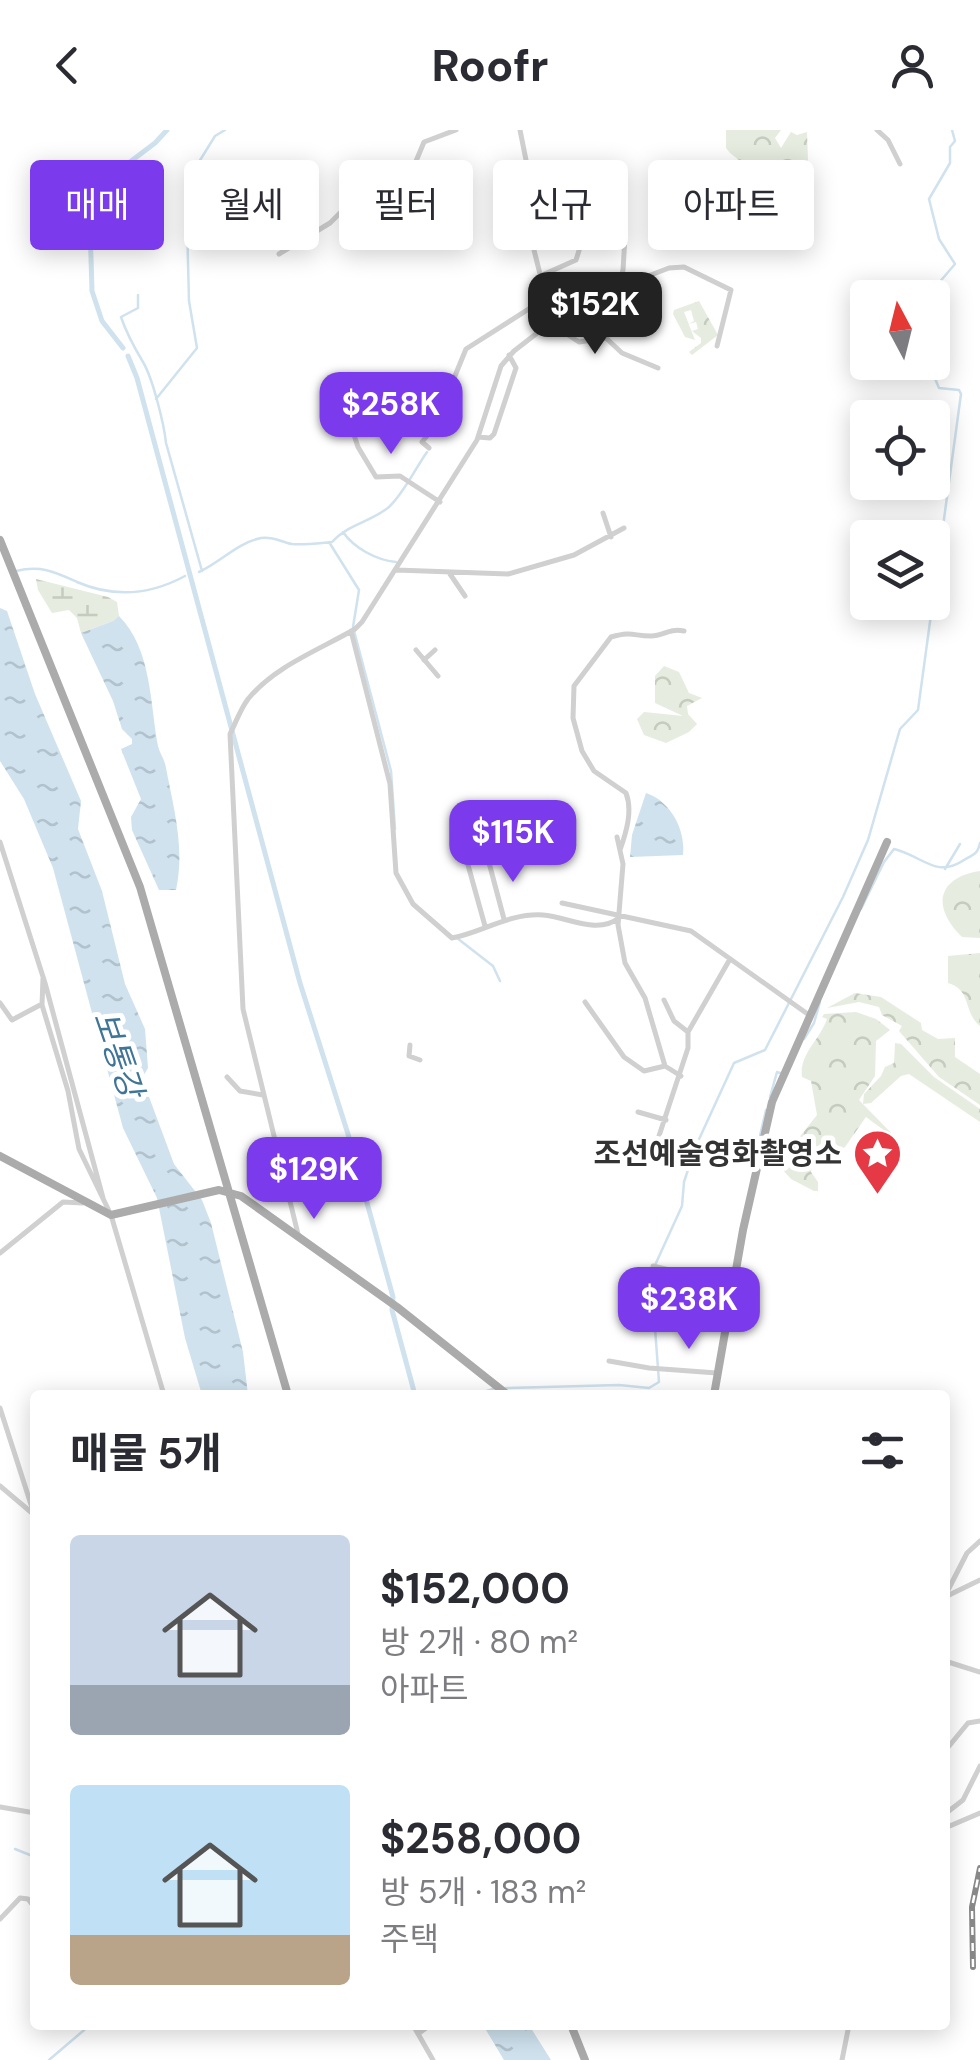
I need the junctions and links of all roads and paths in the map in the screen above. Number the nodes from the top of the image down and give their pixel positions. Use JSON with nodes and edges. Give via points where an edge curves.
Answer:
{"nodes":[{"id":1,"x":456,"y":130,"type":"edge"},
{"id":2,"x":520,"y":130,"type":"edge"},
{"id":3,"x":877,"y":130,"type":"edge"},
{"id":4,"x":526,"y":160,"type":"edge"},
{"id":5,"x":900,"y":164,"type":"dead end"},
{"id":6,"x":534,"y":250,"type":"edge"},
{"id":7,"x":279,"y":254,"type":"dead end"},
{"id":8,"x":540,"y":276,"type":"junction"},
{"id":9,"x":618,"y":288,"type":"junction"},
{"id":10,"x":560,"y":289,"type":"dead end"},
{"id":11,"x":546,"y":297,"type":"junction"},
{"id":12,"x":548,"y":317,"type":"junction"},
{"id":13,"x":716,"y":346,"type":"dead end"},
{"id":14,"x":509,"y":355,"type":"junction"},
{"id":15,"x":658,"y":368,"type":"dead end"},
{"id":16,"x":345,"y":408,"type":"dead end"},
{"id":17,"x":478,"y":437,"type":"junction"},
{"id":18,"x":428,"y":448,"type":"dead end"},
{"id":19,"x":440,"y":502,"type":"junction"},
{"id":20,"x":603,"y":513,"type":"dead end"},
{"id":21,"x":624,"y":528,"type":"dead end"},
{"id":22,"x":611,"y":537,"type":"junction"},
{"id":23,"x":0,"y":540,"type":"edge"},
{"id":24,"x":396,"y":570,"type":"junction"},
{"id":25,"x":450,"y":574,"type":"junction"},
{"id":26,"x":465,"y":596,"type":"dead end"},
{"id":27,"x":353,"y":630,"type":"junction"},
{"id":28,"x":684,"y":631,"type":"dead end"},
{"id":29,"x":416,"y":650,"type":"dead end"},
{"id":30,"x":435,"y":650,"type":"dead end"},
{"id":31,"x":424,"y":660,"type":"junction"},
{"id":32,"x":438,"y":676,"type":"dead end"},
{"id":33,"x":472,"y":833,"type":"dead end"},
{"id":34,"x":617,"y":836,"type":"dead end"},
{"id":35,"x":0,"y":842,"type":"edge"},
{"id":36,"x":887,"y":842,"type":"dead end"},
{"id":37,"x":620,"y":850,"type":"junction"},
{"id":38,"x":488,"y":860,"type":"dead end"},
{"id":39,"x":562,"y":903,"type":"dead end"},
{"id":40,"x":619,"y":918,"type":"junction"},
{"id":41,"x":504,"y":919,"type":"junction"},
{"id":42,"x":485,"y":926,"type":"junction"},
{"id":43,"x":730,"y":959,"type":"junction"},
{"id":44,"x":43,"y":978,"type":"junction"},
{"id":45,"x":664,"y":1000,"type":"dead end"},
{"id":46,"x":585,"y":1002,"type":"dead end"},
{"id":47,"x":0,"y":1003,"type":"edge"},
{"id":48,"x":42,"y":1004,"type":"junction"},
{"id":49,"x":809,"y":1015,"type":"junction"},
{"id":50,"x":688,"y":1032,"type":"junction"},
{"id":51,"x":410,"y":1045,"type":"dead end"},
{"id":52,"x":420,"y":1060,"type":"dead end"},
{"id":53,"x":665,"y":1066,"type":"junction"},
{"id":54,"x":682,"y":1076,"type":"junction"},
{"id":55,"x":227,"y":1077,"type":"dead end"},
{"id":56,"x":263,"y":1094,"type":"junction"},
{"id":57,"x":638,"y":1112,"type":"dead end"},
{"id":58,"x":666,"y":1120,"type":"junction"},
{"id":59,"x":635,"y":1140,"type":"dead end"},
{"id":60,"x":658,"y":1141,"type":"junction"},
{"id":61,"x":0,"y":1156,"type":"edge"},
{"id":62,"x":688,"y":1158,"type":"dead end"},
{"id":63,"x":229,"y":1191,"type":"junction"},
{"id":64,"x":103,"y":1198,"type":"junction"},
{"id":65,"x":86,"y":1203,"type":"junction"},
{"id":66,"x":111,"y":1215,"type":"junction"},
{"id":67,"x":298,"y":1234,"type":"junction"},
{"id":68,"x":0,"y":1254,"type":"edge"},
{"id":69,"x":653,"y":1266,"type":"dead end"},
{"id":70,"x":712,"y":1280,"type":"junction"},
{"id":71,"x":732,"y":1285,"type":"junction"},
{"id":72,"x":727,"y":1315,"type":"junction"},
{"id":73,"x":609,"y":1361,"type":"dead end"},
{"id":74,"x":717,"y":1373,"type":"junction"},
{"id":75,"x":163,"y":1390,"type":"edge"},
{"id":76,"x":287,"y":1390,"type":"edge"},
{"id":77,"x":501,"y":1390,"type":"edge"},
{"id":78,"x":715,"y":1390,"type":"edge"},
{"id":79,"x":0,"y":1408,"type":"edge"},
{"id":80,"x":0,"y":1486,"type":"edge"},
{"id":81,"x":30,"y":1501,"type":"edge"},
{"id":82,"x":30,"y":1512,"type":"edge"},
{"id":83,"x":980,"y":1542,"type":"edge"},
{"id":84,"x":980,"y":1580,"type":"edge"},
{"id":85,"x":950,"y":1587,"type":"edge"},
{"id":86,"x":950,"y":1595,"type":"edge"},
{"id":87,"x":950,"y":1663,"type":"edge"},
{"id":88,"x":980,"y":1672,"type":"edge"},
{"id":89,"x":980,"y":1721,"type":"edge"},
{"id":90,"x":950,"y":1744,"type":"edge"},
{"id":91,"x":980,"y":1766,"type":"edge"},
{"id":92,"x":0,"y":1808,"type":"edge"},
{"id":93,"x":950,"y":1810,"type":"edge"},
{"id":94,"x":30,"y":1812,"type":"edge"},
{"id":95,"x":980,"y":1813,"type":"edge"},
{"id":96,"x":950,"y":1826,"type":"edge"},
{"id":97,"x":30,"y":1902,"type":"edge"},
{"id":98,"x":0,"y":1920,"type":"edge"},
{"id":99,"x":418,"y":2030,"type":"edge"},
{"id":100,"x":424,"y":2030,"type":"edge"},
{"id":101,"x":570,"y":2030,"type":"edge"},
{"id":102,"x":849,"y":2030,"type":"edge"},
{"id":103,"x":420,"y":2033,"type":"junction"},
{"id":104,"x":583,"y":2056,"type":"edge"},
{"id":105,"x":432,"y":2060,"type":"edge"},
{"id":106,"x":842,"y":2060,"type":"edge"}],
"edges":[{"from":1,"to":7,"type":"street","via":[[424,142],[414,166]]},
{"from":2,"to":4,"type":"street"},
{"from":3,"to":5,"type":"street"},
{"from":6,"to":8,"type":"street"},
{"from":8,"to":9,"type":"street","via":[[578,258],[584,235],[625,238]]},
{"from":8,"to":11,"type":"street"},
{"from":9,"to":12,"type":"street"},
{"from":9,"to":13,"type":"street","via":[[678,266],[731,290]]},
{"from":10,"to":11,"type":"street"},
{"from":11,"to":12,"type":"street"},
{"from":11,"to":18,"type":"street","via":[[466,349],[422,442]]},
{"from":12,"to":14,"type":"street"},
{"from":12,"to":15,"type":"street","via":[[579,342],[606,338],[622,354]]},
{"from":14,"to":17,"type":"street"},
{"from":14,"to":17,"type":"street","via":[[516,368],[494,434]]},
{"from":16,"to":19,"type":"street","via":[[376,477],[396,475]]},
{"from":17,"to":19,"type":"street"},
{"from":19,"to":24,"type":"street"},
{"from":20,"to":22,"type":"street"},
{"from":21,"to":22,"type":"street"},
{"from":22,"to":25,"type":"street","via":[[532,569]]},
{"from":23,"to":63,"type":"main road","via":[[140,887]]},
{"from":24,"to":25,"type":"street"},
{"from":24,"to":27,"type":"street"},
{"from":25,"to":26,"type":"street"},
{"from":27,"to":42,"type":"street","via":[[390,784],[399,881],[413,904],[452,938]]},
{"from":27,"to":56,"type":"street","via":[[263,684],[232,729],[243,1009]]},
{"from":28,"to":37,"type":"street","via":[[611,637],[574,686],[582,751],[594,771],[629,799]]},
{"from":29,"to":31,"type":"street"},
{"from":30,"to":31,"type":"street"},
{"from":31,"to":32,"type":"street"},
{"from":33,"to":42,"type":"street","via":[[468,862]]},
{"from":34,"to":37,"type":"street"},
{"from":35,"to":44,"type":"street"},
{"from":36,"to":49,"type":"main road"},
{"from":37,"to":40,"type":"street"},
{"from":38,"to":41,"type":"street"},
{"from":39,"to":40,"type":"street"},
{"from":40,"to":41,"type":"street","via":[[600,926],[544,915]]},
{"from":40,"to":43,"type":"street","via":[[691,931]]},
{"from":40,"to":53,"type":"street","via":[[626,968],[645,998]]},
{"from":41,"to":42,"type":"street"},
{"from":43,"to":49,"type":"street"},
{"from":43,"to":50,"type":"street"},
{"from":44,"to":48,"type":"street"},
{"from":44,"to":64,"type":"street"},
{"from":45,"to":50,"type":"street"},
{"from":46,"to":53,"type":"street","via":[[624,1057],[644,1070]]},
{"from":47,"to":48,"type":"street","via":[[12,1020]]},
{"from":48,"to":64,"type":"street","via":[[80,1154]]},
{"from":49,"to":71,"type":"main road","via":[[772,1102]]},
{"from":50,"to":54,"type":"street"},
{"from":51,"to":52,"type":"street","via":[[409,1056]]},
{"from":53,"to":54,"type":"street"},
{"from":54,"to":58,"type":"street"},
{"from":55,"to":56,"type":"street","via":[[240,1090]]},
{"from":56,"to":67,"type":"street"},
{"from":57,"to":58,"type":"street"},
{"from":58,"to":60,"type":"street"},
{"from":59,"to":60,"type":"street","via":[[655,1148]]},
{"from":60,"to":62,"type":"street"},
{"from":61,"to":65,"type":"main road"},
{"from":63,"to":66,"type":"main road"},
{"from":63,"to":67,"type":"main road"},
{"from":63,"to":76,"type":"main road"},
{"from":64,"to":66,"type":"street"},
{"from":65,"to":66,"type":"main road"},
{"from":65,"to":68,"type":"street","via":[[63,1202]]},
{"from":66,"to":75,"type":"street"},
{"from":67,"to":77,"type":"main road"},
{"from":69,"to":70,"type":"street"},
{"from":70,"to":71,"type":"street"},
{"from":70,"to":72,"type":"street"},
{"from":71,"to":72,"type":"main road"},
{"from":72,"to":74,"type":"main road"},
{"from":73,"to":74,"type":"street"},
{"from":74,"to":78,"type":"main road"},
{"from":79,"to":81,"type":"street"},
{"from":80,"to":82,"type":"street"},
{"from":83,"to":85,"type":"street"},
{"from":84,"to":86,"type":"street"},
{"from":87,"to":88,"type":"street"},
{"from":89,"to":90,"type":"street","via":[[968,1722]]},
{"from":91,"to":93,"type":"street","via":[[963,1800]]},
{"from":92,"to":94,"type":"street"},
{"from":95,"to":96,"type":"street"},
{"from":97,"to":98,"type":"street","via":[[20,1898]]},
{"from":99,"to":103,"type":"street"},
{"from":100,"to":103,"type":"street"},
{"from":101,"to":104,"type":"main road"},
{"from":102,"to":106,"type":"street"},
{"from":103,"to":105,"type":"street"}]}
